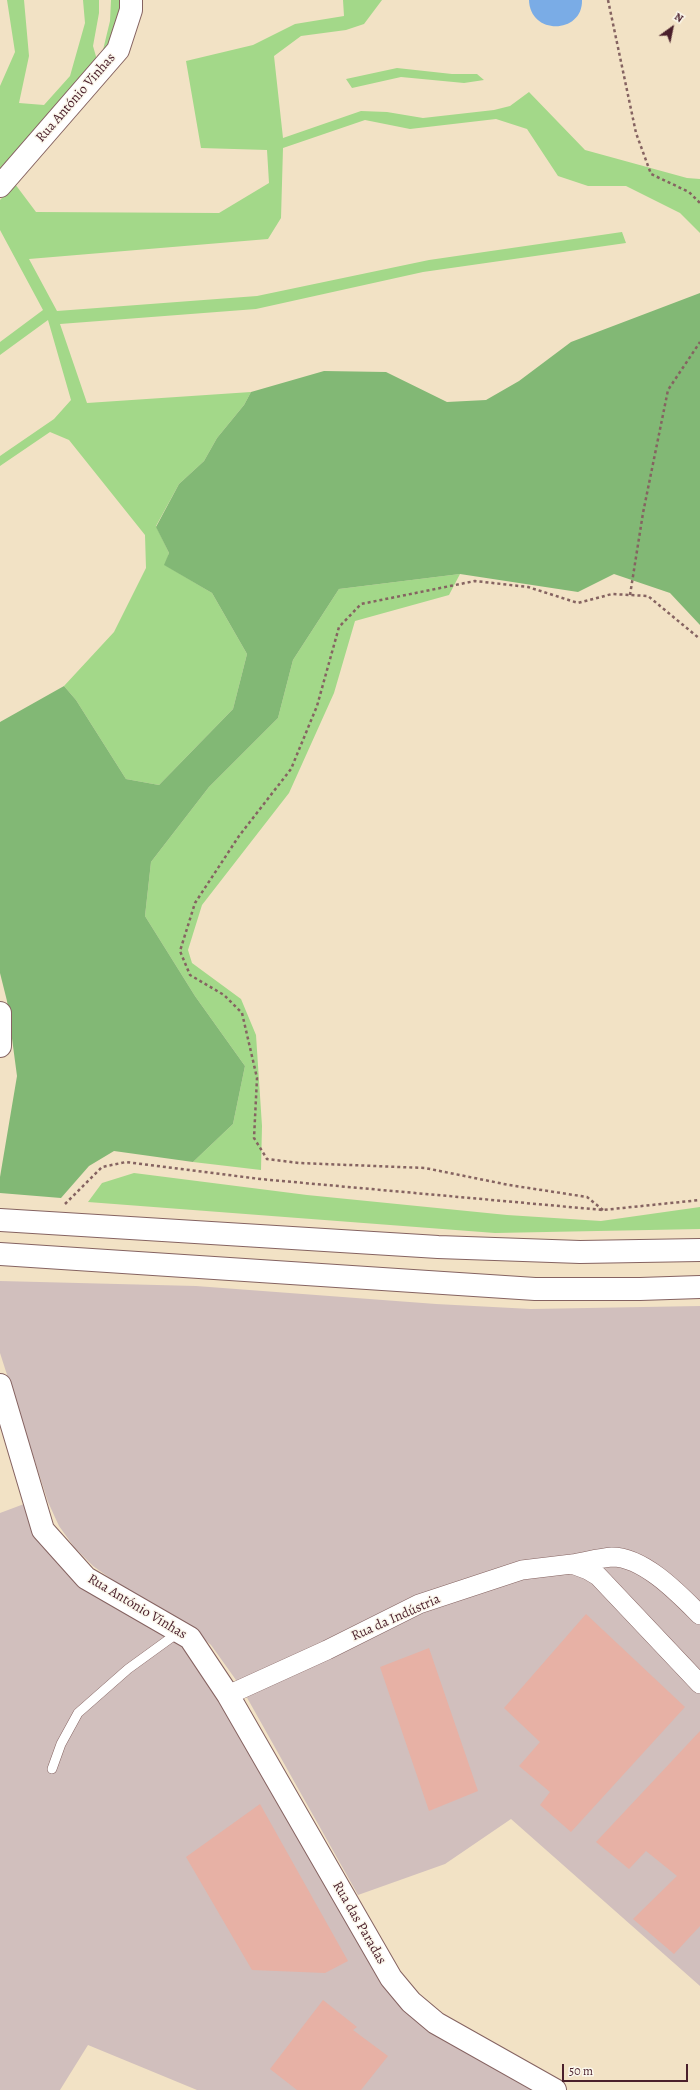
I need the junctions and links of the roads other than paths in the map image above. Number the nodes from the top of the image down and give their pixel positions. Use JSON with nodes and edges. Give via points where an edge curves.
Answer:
{"nodes":[{"id":1,"x":131,"y":0,"type":"edge"},
{"id":2,"x":0,"y":186,"type":"edge"},
{"id":3,"x":0,"y":1013,"type":"edge"},
{"id":4,"x":0,"y":1046,"type":"edge"},
{"id":5,"x":0,"y":1220,"type":"edge"},
{"id":6,"x":700,"y":1250,"type":"edge"},
{"id":7,"x":0,"y":1254,"type":"edge"},
{"id":8,"x":700,"y":1287,"type":"edge"},
{"id":9,"x":0,"y":1385,"type":"edge"},
{"id":10,"x":572,"y":1564,"type":"junction"},
{"id":11,"x":700,"y":1615,"type":"edge"},
{"id":12,"x":179,"y":1632,"type":"junction"},
{"id":13,"x":700,"y":1684,"type":"edge"},
{"id":14,"x":228,"y":1695,"type":"junction"},
{"id":15,"x":52,"y":1769,"type":"dead end"},
{"id":16,"x":555,"y":2090,"type":"edge"}],
"edges":[{"from":1,"to":2,"type":"main road","name":"Rua António Vinhas","via":[[131,10],[118,50]]},
{"from":3,"to":4,"type":"main road"},
{"from":5,"to":6,"type":"main road","via":[[512,1250]]},
{"from":7,"to":8,"type":"main road","via":[[528,1289],[640,1290]]},
{"from":9,"to":12,"type":"main road","name":"Rua António Vinhas","via":[[43,1530],[86,1578]]},
{"from":10,"to":11,"type":"street","name":"Rua da Indústria","via":[[613,1557],[645,1568],[667,1582]]},
{"from":10,"to":13,"type":"street","name":"Rua da Indústria","via":[[598,1576]]},
{"from":10,"to":14,"type":"street","name":"Rua da Indústria","via":[[522,1570],[419,1604]]},
{"from":12,"to":14,"type":"main road","name":"Rua António Vinhas","via":[[190,1638]]},
{"from":12,"to":15,"type":"lane","via":[[128,1669],[78,1712],[61,1744]]},
{"from":14,"to":16,"type":"main road","name":"Rua das Paradas","via":[[391,1978],[411,2002],[436,2023]]}]}
